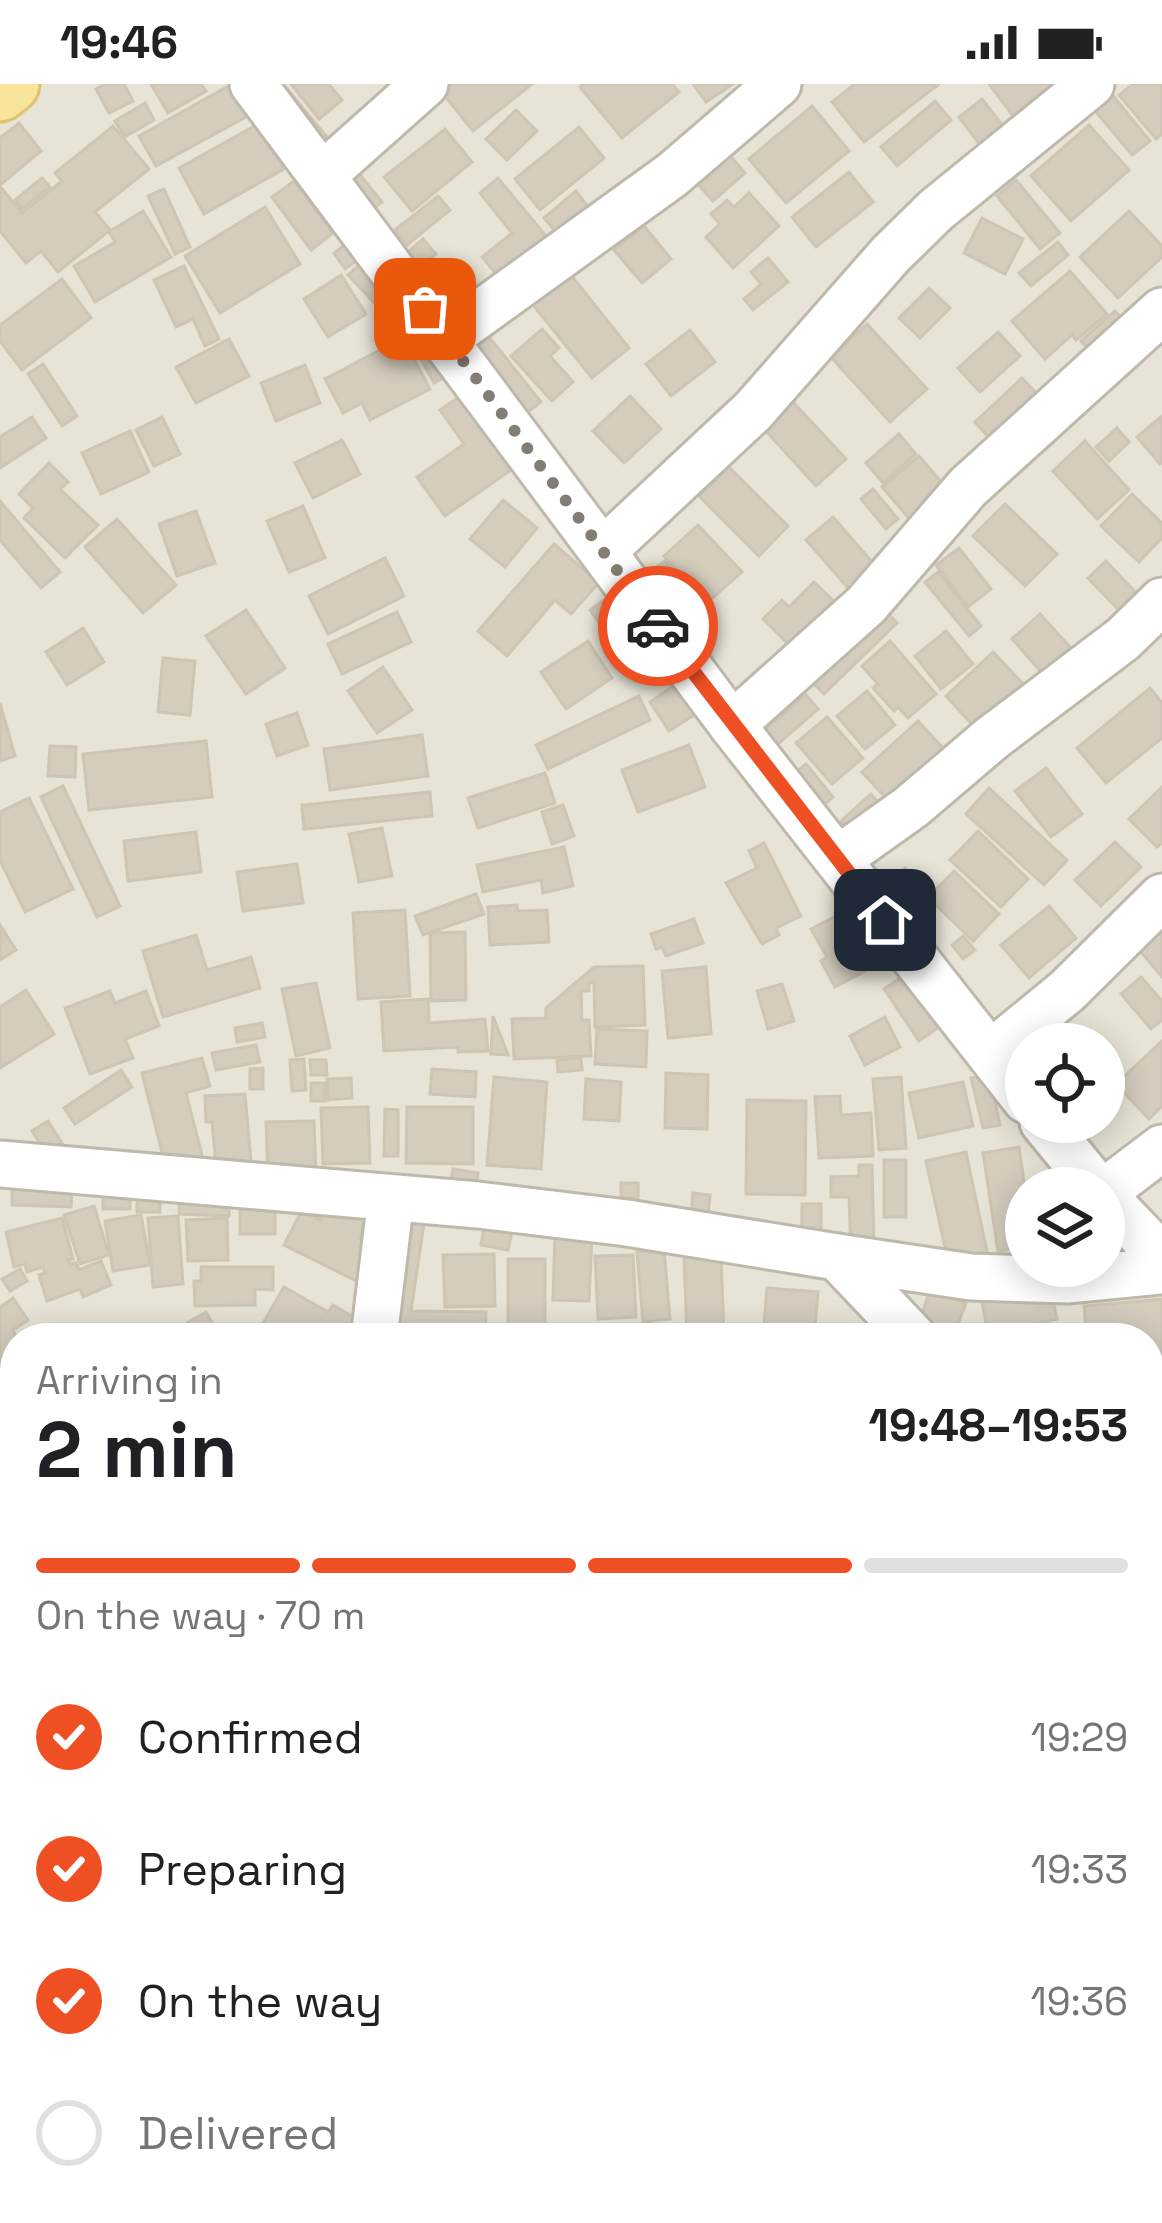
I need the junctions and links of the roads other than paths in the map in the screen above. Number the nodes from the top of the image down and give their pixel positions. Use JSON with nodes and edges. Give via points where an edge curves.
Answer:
{"nodes":[{"id":1,"x":10,"y":84,"type":"edge"},
{"id":2,"x":253,"y":84,"type":"edge"},
{"id":3,"x":424,"y":84,"type":"edge"},
{"id":4,"x":778,"y":84,"type":"edge"},
{"id":5,"x":1091,"y":84,"type":"edge"},
{"id":6,"x":0,"y":92,"type":"edge"},
{"id":7,"x":324,"y":174,"type":"junction"},
{"id":8,"x":1162,"y":311,"type":"edge"},
{"id":9,"x":445,"y":339,"type":"junction"},
{"id":10,"x":603,"y":551,"type":"junction"},
{"id":11,"x":1162,"y":601,"type":"edge"},
{"id":12,"x":732,"y":725,"type":"junction"},
{"id":13,"x":838,"y":859,"type":"junction"},
{"id":14,"x":1162,"y":897,"type":"edge"},
{"id":15,"x":990,"y":1054,"type":"junction"},
{"id":16,"x":1005,"y":1073,"type":"edge"},
{"id":17,"x":1061,"y":1143,"type":"edge"},
{"id":18,"x":1162,"y":1148,"type":"edge"},
{"id":19,"x":0,"y":1164,"type":"edge"},
{"id":20,"x":1081,"y":1167,"type":"edge"},
{"id":21,"x":1125,"y":1175,"type":"edge"},
{"id":22,"x":392,"y":1198,"type":"junction"},
{"id":23,"x":1125,"y":1217,"type":"edge"},
{"id":24,"x":1162,"y":1257,"type":"edge"},
{"id":25,"x":837,"y":1258,"type":"junction"},
{"id":26,"x":1162,"y":1271,"type":"edge"},
{"id":27,"x":376,"y":1323,"type":"edge"},
{"id":28,"x":900,"y":1323,"type":"edge"}],
"edges":[{"from":1,"to":6,"type":"main road"},
{"from":2,"to":7,"type":"street"},
{"from":3,"to":7,"type":"street"},
{"from":4,"to":9,"type":"street","via":[[672,175]]},
{"from":5,"to":10,"type":"street","via":[[936,210],[752,411]]},
{"from":7,"to":9,"type":"street"},
{"from":8,"to":12,"type":"street","via":[[968,488],[866,605]]},
{"from":9,"to":10,"type":"street"},
{"from":10,"to":12,"type":"street"},
{"from":11,"to":13,"type":"street"},
{"from":12,"to":13,"type":"street"},
{"from":13,"to":15,"type":"street"},
{"from":14,"to":15,"type":"street"},
{"from":15,"to":16,"type":"street"},
{"from":17,"to":20,"type":"street"},
{"from":18,"to":21,"type":"street"},
{"from":19,"to":22,"type":"street"},
{"from":22,"to":25,"type":"street","via":[[626,1222]]},
{"from":22,"to":27,"type":"street"},
{"from":23,"to":24,"type":"street"},
{"from":25,"to":26,"type":"street","via":[[970,1277],[1067,1280]]},
{"from":25,"to":28,"type":"street"}]}
